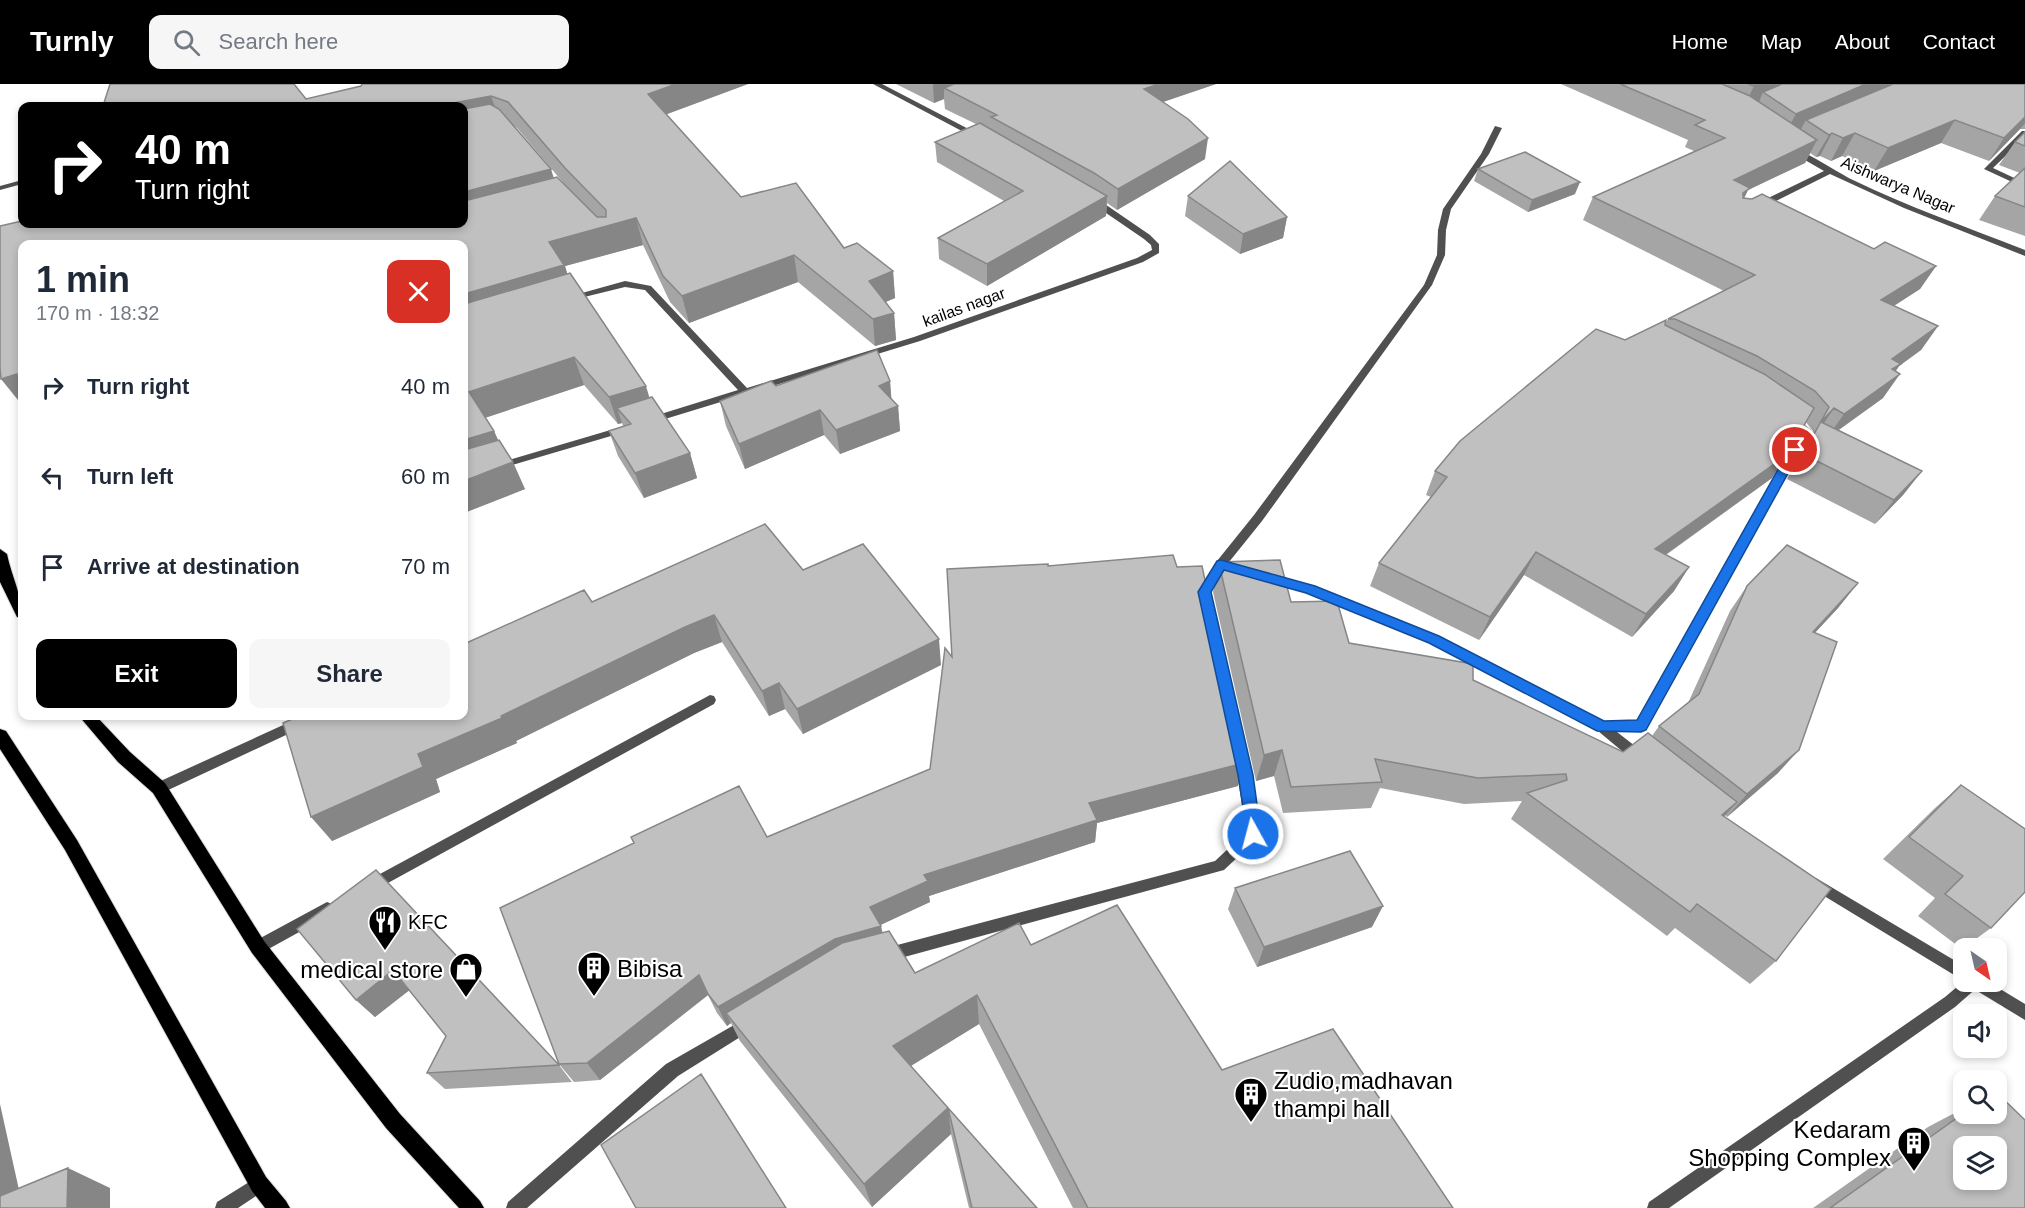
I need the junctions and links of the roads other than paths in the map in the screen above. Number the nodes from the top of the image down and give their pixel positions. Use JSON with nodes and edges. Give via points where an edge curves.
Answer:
{"nodes":[{"id":1,"x":877,"y":84,"type":"edge"},
{"id":2,"x":1498,"y":128,"type":"dead end"},
{"id":3,"x":2025,"y":133,"type":"edge"},
{"id":4,"x":983,"y":138,"type":"edge"},
{"id":5,"x":1783,"y":142,"type":"edge"},
{"id":6,"x":1828,"y":172,"type":"junction"},
{"id":7,"x":18,"y":183,"type":"edge"},
{"id":8,"x":2025,"y":186,"type":"edge"},
{"id":9,"x":0,"y":188,"type":"edge"},
{"id":10,"x":1080,"y":192,"type":"edge"},
{"id":11,"x":1746,"y":213,"type":"edge"},
{"id":12,"x":2025,"y":253,"type":"edge"},
{"id":13,"x":558,"y":301,"type":"edge"},
{"id":14,"x":745,"y":392,"type":"junction"},
{"id":15,"x":1779,"y":408,"type":"edge"},
{"id":16,"x":642,"y":423,"type":"edge"},
{"id":17,"x":631,"y":427,"type":"edge"},
{"id":18,"x":485,"y":470,"type":"edge"},
{"id":19,"x":0,"y":554,"type":"edge"},
{"id":20,"x":1255,"y":574,"type":"edge"},
{"id":21,"x":18,"y":605,"type":"edge"},
{"id":22,"x":1210,"y":615,"type":"edge"},
{"id":23,"x":710,"y":700,"type":"dead end"},
{"id":24,"x":91,"y":720,"type":"edge"},
{"id":25,"x":305,"y":720,"type":"edge"},
{"id":26,"x":1602,"y":727,"type":"junction"},
{"id":27,"x":0,"y":736,"type":"edge"},
{"id":28,"x":1238,"y":741,"type":"edge"},
{"id":29,"x":1647,"y":763,"type":"edge"},
{"id":30,"x":159,"y":788,"type":"junction"},
{"id":31,"x":1805,"y":877,"type":"edge"},
{"id":32,"x":364,"y":889,"type":"edge"},
{"id":33,"x":343,"y":901,"type":"edge"},
{"id":34,"x":258,"y":947,"type":"junction"},
{"id":35,"x":868,"y":960,"type":"edge"},
{"id":36,"x":1953,"y":967,"type":"edge"},
{"id":37,"x":1961,"y":992,"type":"edge"},
{"id":38,"x":1992,"y":992,"type":"edge"},
{"id":39,"x":2025,"y":1013,"type":"edge"},
{"id":40,"x":764,"y":1015,"type":"edge"},
{"id":41,"x":259,"y":1184,"type":"junction"},
{"id":42,"x":223,"y":1208,"type":"edge"},
{"id":43,"x":279,"y":1208,"type":"edge"},
{"id":44,"x":473,"y":1208,"type":"edge"},
{"id":45,"x":514,"y":1208,"type":"edge"},
{"id":46,"x":1655,"y":1208,"type":"edge"}],
"edges":[{"from":1,"to":4,"type":"street","via":[[936,108]]},
{"from":2,"to":22,"type":"street","via":[[1447,209],[1441,255],[1428,285],[1205,592]]},
{"from":3,"to":8,"type":"street","via":[[1988,169]]},
{"from":5,"to":6,"type":"street","name":"Aishwarya Nagar"},
{"from":6,"to":11,"type":"street"},
{"from":6,"to":12,"type":"street","name":"Aishwarya Nagar"},
{"from":7,"to":9,"type":"street"},
{"from":10,"to":14,"type":"street","name":"kailas nagar","via":[[1147,237],[1156,251],[917,339]]},
{"from":13,"to":14,"type":"street","via":[[625,284],[648,288]]},
{"from":14,"to":16,"type":"street","name":"kailas nagar"},
{"from":15,"to":26,"type":"street","via":[[1806,430],[1795,450],[1641,726]]},
{"from":17,"to":18,"type":"street"},
{"from":19,"to":21,"type":"main road","via":[[5,578]]},
{"from":20,"to":26,"type":"street","via":[[1310,590],[1434,640]]},
{"from":23,"to":32,"type":"street"},
{"from":24,"to":30,"type":"main road"},
{"from":25,"to":30,"type":"street"},
{"from":26,"to":29,"type":"street"},
{"from":27,"to":41,"type":"main road","via":[[71,845]]},
{"from":28,"to":35,"type":"street","via":[[1253,834],[1219,866]]},
{"from":30,"to":34,"type":"main road"},
{"from":31,"to":36,"type":"street"},
{"from":33,"to":34,"type":"street"},
{"from":34,"to":44,"type":"main road","via":[[393,1121]]},
{"from":37,"to":46,"type":"street"},
{"from":38,"to":39,"type":"street"},
{"from":40,"to":45,"type":"street","via":[[672,1070]]},
{"from":41,"to":42,"type":"street"},
{"from":41,"to":43,"type":"main road"}]}
